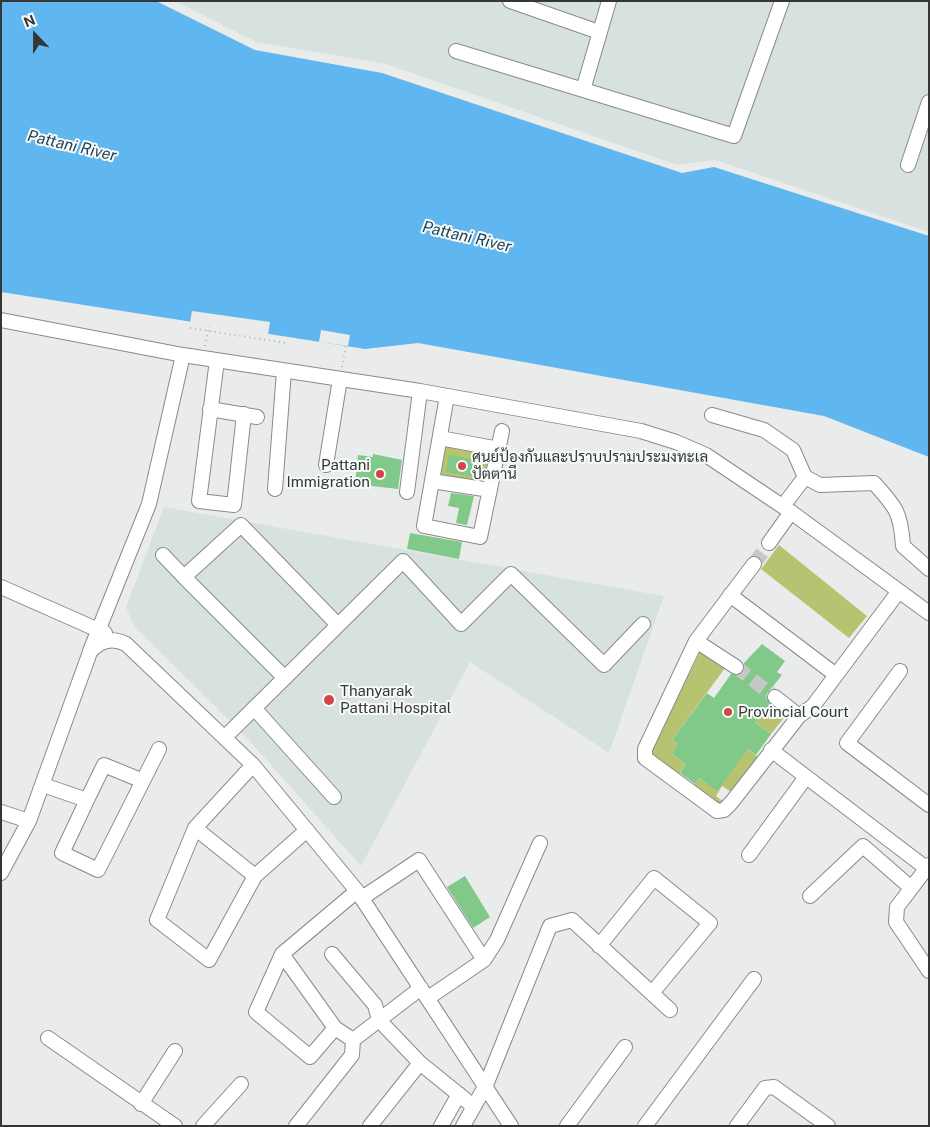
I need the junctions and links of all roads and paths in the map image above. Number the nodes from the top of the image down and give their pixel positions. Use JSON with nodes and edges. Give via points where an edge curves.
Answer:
{"nodes":[{"id":1,"x":510,"y":1,"type":"edge"},
{"id":2,"x":609,"y":1,"type":"edge"},
{"id":3,"x":782,"y":1,"type":"edge"},
{"id":4,"x":599,"y":32,"type":"junction"},
{"id":5,"x":456,"y":50,"type":"dead end"},
{"id":6,"x":583,"y":90,"type":"junction"},
{"id":7,"x":929,"y":102,"type":"edge"},
{"id":8,"x":908,"y":165,"type":"dead end"},
{"id":9,"x":1,"y":320,"type":"edge"},
{"id":10,"x":209,"y":326,"type":"dead end"},
{"id":11,"x":190,"y":328,"type":"dead end"},
{"id":12,"x":208,"y":331,"type":"junction"},
{"id":13,"x":286,"y":343,"type":"dead end"},
{"id":14,"x":346,"y":346,"type":"dead end"},
{"id":15,"x":183,"y":355,"type":"junction"},
{"id":16,"x":210,"y":359,"type":"junction"},
{"id":17,"x":284,"y":371,"type":"junction"},
{"id":18,"x":340,"y":379,"type":"junction"},
{"id":19,"x":420,"y":391,"type":"junction"},
{"id":20,"x":447,"y":396,"type":"junction"},
{"id":21,"x":210,"y":409,"type":"junction"},
{"id":22,"x":712,"y":415,"type":"dead end"},
{"id":23,"x":502,"y":431,"type":"dead end"},
{"id":24,"x":440,"y":438,"type":"junction"},
{"id":25,"x":499,"y":449,"type":"junction"},
{"id":26,"x":326,"y":465,"type":"dead end"},
{"id":27,"x":805,"y":477,"type":"junction"},
{"id":28,"x":432,"y":481,"type":"junction"},
{"id":29,"x":275,"y":488,"type":"dead end"},
{"id":30,"x":490,"y":490,"type":"junction"},
{"id":31,"x":407,"y":492,"type":"dead end"},
{"id":32,"x":787,"y":509,"type":"junction"},
{"id":33,"x":769,"y":544,"type":"tunnel mouth"},
{"id":34,"x":163,"y":555,"type":"dead end"},
{"id":35,"x":754,"y":564,"type":"tunnel mouth"},
{"id":36,"x":929,"y":569,"type":"edge"},
{"id":37,"x":184,"y":577,"type":"junction"},
{"id":38,"x":1,"y":587,"type":"edge"},
{"id":39,"x":899,"y":591,"type":"junction"},
{"id":40,"x":730,"y":595,"type":"junction"},
{"id":41,"x":929,"y":613,"type":"edge"},
{"id":42,"x":643,"y":624,"type":"dead end"},
{"id":43,"x":338,"y":625,"type":"junction"},
{"id":44,"x":98,"y":630,"type":"junction"},
{"id":45,"x":696,"y":640,"type":"junction"},
{"id":46,"x":119,"y":641,"type":"junction"},
{"id":47,"x":90,"y":652,"type":"junction"},
{"id":48,"x":736,"y":667,"type":"tunnel mouth"},
{"id":49,"x":900,"y":671,"type":"dead end"},
{"id":50,"x":836,"y":675,"type":"junction"},
{"id":51,"x":285,"y":678,"type":"junction"},
{"id":52,"x":775,"y":697,"type":"tunnel mouth"},
{"id":53,"x":254,"y":708,"type":"junction"},
{"id":54,"x":799,"y":716,"type":"junction"},
{"id":55,"x":226,"y":736,"type":"junction"},
{"id":56,"x":159,"y":750,"type":"dead end"},
{"id":57,"x":771,"y":750,"type":"junction"},
{"id":58,"x":253,"y":765,"type":"junction"},
{"id":59,"x":806,"y":777,"type":"junction"},
{"id":60,"x":143,"y":781,"type":"junction"},
{"id":61,"x":43,"y":785,"type":"junction"},
{"id":62,"x":334,"y":797,"type":"dead end"},
{"id":63,"x":87,"y":800,"type":"junction"},
{"id":64,"x":929,"y":805,"type":"edge"},
{"id":65,"x":1,"y":812,"type":"edge"},
{"id":66,"x":29,"y":821,"type":"junction"},
{"id":67,"x":195,"y":828,"type":"junction"},
{"id":68,"x":307,"y":830,"type":"junction"},
{"id":69,"x":540,"y":843,"type":"dead end"},
{"id":70,"x":749,"y":855,"type":"dead end"},
{"id":71,"x":927,"y":867,"type":"edge"},
{"id":72,"x":1,"y":873,"type":"edge"},
{"id":73,"x":255,"y":876,"type":"junction"},
{"id":74,"x":910,"y":887,"type":"junction"},
{"id":75,"x":359,"y":894,"type":"junction"},
{"id":76,"x":810,"y":896,"type":"dead end"},
{"id":77,"x":600,"y":946,"type":"junction"},
{"id":78,"x":282,"y":954,"type":"junction"},
{"id":79,"x":332,"y":954,"type":"dead end"},
{"id":80,"x":484,"y":960,"type":"junction"},
{"id":81,"x":929,"y":970,"type":"edge"},
{"id":82,"x":754,"y":979,"type":"dead end"},
{"id":83,"x":425,"y":993,"type":"junction"},
{"id":84,"x":652,"y":993,"type":"junction"},
{"id":85,"x":670,"y":1010,"type":"dead end"},
{"id":86,"x":379,"y":1020,"type":"junction"},
{"id":87,"x":335,"y":1028,"type":"junction"},
{"id":88,"x":48,"y":1038,"type":"dead end"},
{"id":89,"x":353,"y":1040,"type":"junction"},
{"id":90,"x":625,"y":1047,"type":"dead end"},
{"id":91,"x":175,"y":1052,"type":"dead end"},
{"id":92,"x":420,"y":1063,"type":"junction"},
{"id":93,"x":240,"y":1084,"type":"dead end"},
{"id":94,"x":486,"y":1085,"type":"junction"},
{"id":95,"x":459,"y":1094,"type":"junction"},
{"id":96,"x":141,"y":1104,"type":"junction"},
{"id":97,"x":473,"y":1106,"type":"junction"},
{"id":98,"x":175,"y":1126,"type":"edge"},
{"id":99,"x":203,"y":1126,"type":"edge"},
{"id":100,"x":296,"y":1126,"type":"edge"},
{"id":101,"x":370,"y":1126,"type":"edge"},
{"id":102,"x":442,"y":1126,"type":"edge"},
{"id":103,"x":463,"y":1126,"type":"edge"},
{"id":104,"x":511,"y":1126,"type":"edge"},
{"id":105,"x":567,"y":1126,"type":"edge"},
{"id":106,"x":645,"y":1126,"type":"edge"},
{"id":107,"x":737,"y":1126,"type":"edge"},
{"id":108,"x":828,"y":1126,"type":"edge"}],
"edges":[{"from":1,"to":4,"type":"street"},
{"from":2,"to":4,"type":"street"},
{"from":3,"to":6,"type":"street","via":[[734,136]]},
{"from":4,"to":6,"type":"street"},
{"from":5,"to":6,"type":"street"},
{"from":7,"to":8,"type":"street"},
{"from":9,"to":15,"type":"street"},
{"from":10,"to":12,"type":"path"},
{"from":11,"to":12,"type":"path"},
{"from":12,"to":13,"type":"path"},
{"from":12,"to":16,"type":"path"},
{"from":14,"to":18,"type":"path"},
{"from":15,"to":16,"type":"street"},
{"from":15,"to":44,"type":"street","via":[[149,504]]},
{"from":16,"to":17,"type":"street"},
{"from":16,"to":21,"type":"street"},
{"from":17,"to":18,"type":"street"},
{"from":17,"to":29,"type":"street"},
{"from":18,"to":19,"type":"street"},
{"from":18,"to":26,"type":"street"},
{"from":19,"to":20,"type":"street"},
{"from":19,"to":31,"type":"street"},
{"from":20,"to":24,"type":"street"},
{"from":20,"to":32,"type":"street","via":[[641,430],[706,455]]},
{"from":21,"to":21,"type":"street","via":[[199,501],[234,506],[250,415]]},
{"from":22,"to":27,"type":"street","via":[[764,430],[793,450]]},
{"from":23,"to":25,"type":"street"},
{"from":24,"to":25,"type":"street"},
{"from":24,"to":28,"type":"street"},
{"from":25,"to":30,"type":"street"},
{"from":27,"to":32,"type":"street"},
{"from":27,"to":36,"type":"street","via":[[820,485],[874,484],[894,505],[901,524],[903,546]]},
{"from":28,"to":30,"type":"street"},
{"from":28,"to":30,"type":"street","via":[[424,526],[480,537]]},
{"from":32,"to":33,"type":"street"},
{"from":32,"to":39,"type":"street"},
{"from":34,"to":37,"type":"street"},
{"from":35,"to":40,"type":"street"},
{"from":37,"to":43,"type":"street","via":[[241,525]]},
{"from":37,"to":51,"type":"street"},
{"from":38,"to":44,"type":"street"},
{"from":39,"to":41,"type":"street"},
{"from":39,"to":50,"type":"street"},
{"from":40,"to":45,"type":"street"},
{"from":40,"to":50,"type":"street"},
{"from":42,"to":43,"type":"street","via":[[604,665],[511,574],[460,624],[403,561]]},
{"from":43,"to":51,"type":"street"},
{"from":44,"to":46,"type":"street"},
{"from":44,"to":47,"type":"street"},
{"from":45,"to":48,"type":"street"},
{"from":45,"to":57,"type":"street","via":[[645,749],[645,758],[717,811],[724,810]]},
{"from":46,"to":47,"type":"street","via":[[102,642]]},
{"from":46,"to":55,"type":"street"},
{"from":47,"to":61,"type":"street"},
{"from":49,"to":64,"type":"street","via":[[847,743]]},
{"from":50,"to":54,"type":"street","via":[[813,706]]},
{"from":51,"to":53,"type":"street"},
{"from":52,"to":54,"type":"street"},
{"from":53,"to":55,"type":"street"},
{"from":53,"to":62,"type":"street"},
{"from":54,"to":57,"type":"street"},
{"from":55,"to":58,"type":"street"},
{"from":56,"to":60,"type":"street"},
{"from":57,"to":59,"type":"street"},
{"from":58,"to":67,"type":"street"},
{"from":58,"to":68,"type":"street"},
{"from":59,"to":70,"type":"street"},
{"from":59,"to":71,"type":"street"},
{"from":60,"to":63,"type":"street","via":[[104,765]]},
{"from":60,"to":63,"type":"street","via":[[98,870],[62,853]]},
{"from":61,"to":63,"type":"street"},
{"from":61,"to":66,"type":"street"},
{"from":65,"to":66,"type":"street"},
{"from":66,"to":72,"type":"street"},
{"from":67,"to":73,"type":"street"},
{"from":67,"to":73,"type":"street","via":[[157,920],[209,960]]},
{"from":68,"to":73,"type":"street"},
{"from":68,"to":75,"type":"street"},
{"from":69,"to":80,"type":"street","via":[[497,940]]},
{"from":71,"to":74,"type":"street"},
{"from":74,"to":76,"type":"street","via":[[862,846]]},
{"from":74,"to":81,"type":"street","via":[[897,907],[896,922]]},
{"from":75,"to":78,"type":"street"},
{"from":75,"to":80,"type":"street","via":[[418,860]]},
{"from":75,"to":83,"type":"street"},
{"from":77,"to":84,"type":"street"},
{"from":77,"to":84,"type":"street","via":[[654,878],[710,924]]},
{"from":77,"to":94,"type":"street","via":[[572,920],[550,926]]},
{"from":78,"to":87,"type":"street"},
{"from":78,"to":87,"type":"street","via":[[256,1012],[310,1057]]},
{"from":79,"to":86,"type":"street","via":[[375,1005]]},
{"from":80,"to":83,"type":"street"},
{"from":82,"to":106,"type":"street"},
{"from":83,"to":86,"type":"street"},
{"from":83,"to":94,"type":"street"},
{"from":84,"to":85,"type":"street"},
{"from":86,"to":89,"type":"street"},
{"from":86,"to":92,"type":"street"},
{"from":87,"to":89,"type":"street"},
{"from":88,"to":96,"type":"street"},
{"from":89,"to":100,"type":"street","via":[[352,1055]]},
{"from":90,"to":105,"type":"street"},
{"from":91,"to":96,"type":"street"},
{"from":92,"to":95,"type":"street"},
{"from":92,"to":101,"type":"street"},
{"from":93,"to":99,"type":"street"},
{"from":94,"to":97,"type":"street"},
{"from":94,"to":104,"type":"street"},
{"from":95,"to":97,"type":"street"},
{"from":95,"to":102,"type":"street"},
{"from":96,"to":98,"type":"street"},
{"from":97,"to":103,"type":"street"},
{"from":107,"to":108,"type":"street","via":[[768,1086]]}]}
